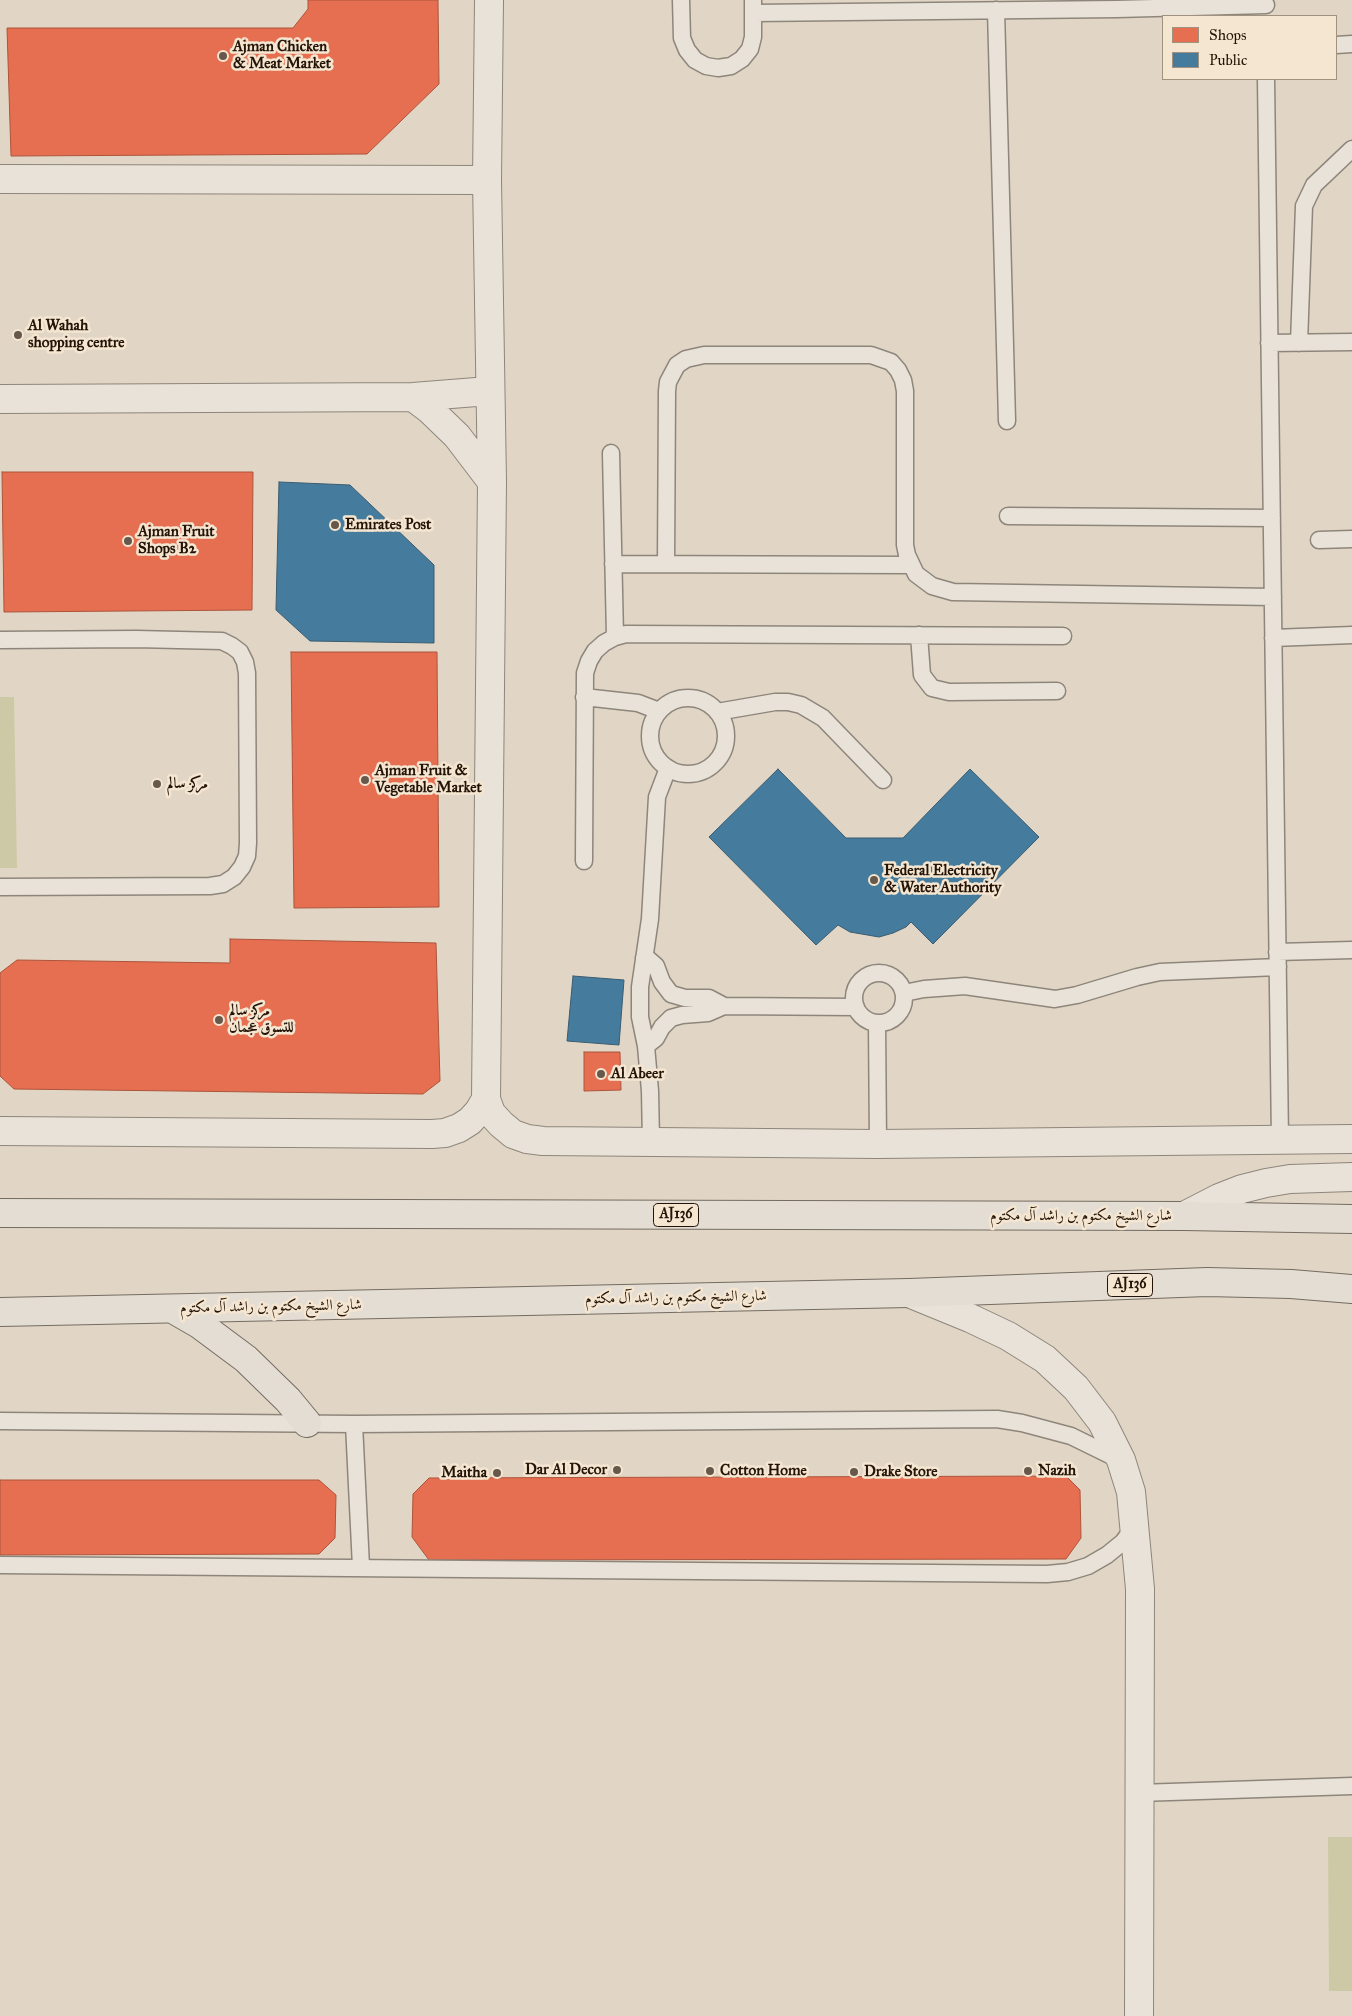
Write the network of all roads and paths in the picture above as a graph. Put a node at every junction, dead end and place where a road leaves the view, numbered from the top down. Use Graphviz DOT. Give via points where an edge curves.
graph roads {
  1 [pos="489,0"];
  2 [pos="681,0"];
  3 [pos="753,6"];
  4 [pos="1266,7"];
  5 [pos="996,10"];
  6 [pos="1352,44"];
  7 [pos="1337,45"];
  8 [pos="1266,80"];
  9 [pos="1352,149"];
  10 [pos="0,179"];
  11 [pos="487,180"];
  12 [pos="1352,342"];
  13 [pos="1270,343"];
  14 [pos="1299,343"];
  15 [pos="489,391"];
  16 [pos="413,397"];
  17 [pos="0,399"];
  18 [pos="1007,421"];
  19 [pos="611,453"];
  20 [pos="492,482"];
  21 [pos="1008,516"];
  22 [pos="1272,518"];
  23 [pos="1352,539"];
  24 [pos="1320,540"];
  25 [pos="613,564"];
  26 [pos="666,564"];
  27 [pos="911,565"];
  28 [pos="1273,597"];
  29 [pos="919,635"];
  30 [pos="1062,636"];
  31 [pos="1352,636"];
  32 [pos="614,637"];
  33 [pos="1273,638"];
  34 [pos="0,640"];
  35 [pos="1057,691"];
  36 [pos="584,697"];
  37 [pos="659,711"];
  38 [pos="717,712"];
  39 [pos="668,768"];
  40 [pos="883,780"];
  41 [pos="584,861"];
  42 [pos="0,887"];
  43 [pos="1352,950"];
  44 [pos="644,958"];
  45 [pos="1278,960"];
  46 [pos="904,993"];
  47 [pos="724,1006"];
  48 [pos="856,1007"];
  49 [pos="877,1023"];
  50 [pos="646,1046"];
  51 [pos="486,1099"];
  52 [pos="0,1131"];
  53 [pos="1352,1139"];
  54 [pos="1280,1140"];
  55 [pos="651,1142"];
  56 [pos="878,1144"];
  57 [pos="1352,1178"];
  58 [pos="0,1214"];
  59 [pos="1184,1216"];
  60 [pos="1352,1219"];
  61 [pos="1352,1289"];
  62 [pos="909,1293"];
  63 [pos="173,1309"];
  64 [pos="0,1312"];
  65 [pos="0,1421"];
  66 [pos="307,1423"];
  67 [pos="354,1424"];
  68 [pos="1121,1460"];
  69 [pos="1135,1526"];
  70 [pos="0,1565"];
  71 [pos="361,1567"];
  72 [pos="1352,1786"];
  73 [pos="1139,1793"];
  74 [pos="1138,2016"];
  1 -- 11 [label="street"];
  2 -- 3 [label="lane" via="682,38 686,50 695,60 718,68 731,66 750,49"];
  3 -- 5 [label="lane"];
  4 -- 5 [label="lane"];
  5 -- 18 [label="lane"];
  6 -- 7 [label="lane"];
  8 -- 13 [label="lane"];
  9 -- 14 [label="lane" via="1314,185 1304,206"];
  10 -- 11 [label="street"];
  11 -- 15 [label="street"];
  12 -- 14 [label="lane"];
  13 -- 14 [label="lane"];
  13 -- 22 [label="lane"];
  15 -- 16 [label="street"];
  15 -- 20 [label="street"];
  16 -- 17 [label="street"];
  16 -- 20 [label="street" via="457,436"];
  19 -- 25 [label="lane"];
  20 -- 51 [label="street"];
  21 -- 22 [label="lane"];
  22 -- 28 [label="lane"];
  23 -- 24 [label="lane"];
  25 -- 26 [label="lane"];
  25 -- 32 [label="lane"];
  26 -- 27 [label="lane"];
  26 -- 27 [label="lane" via="667,391 668,382 678,365 686,359 704,355 871,354 891,362 903,380 905,545"];
  27 -- 28 [label="lane" via="928,584 952,592"];
  28 -- 33 [label="lane"];
  29 -- 30 [label="lane"];
  29 -- 32 [label="lane" via="626,634"];
  29 -- 35 [label="lane" via="922,675 932,688 949,692"];
  31 -- 33 [label="lane"];
  32 -- 36 [label="lane" via="604,643 588,662"];
  33 -- 45 [label="lane"];
  34 -- 42 [label="lane" via="146,639 222,641 232,646 243,657 247,673 248,843 242,867 228,880 210,886"];
  36 -- 37 [label="lane" via="638,703"];
  36 -- 41 [label="lane"];
  37 -- 38 [label="lane" via="669,702 695,698"];
  37 -- 39 [label="lane" via="652,722 652,748"];
  38 -- 39 [label="lane" via="724,723 726,736 716,760 706,769 694,773 680,773"];
  38 -- 40 [label="lane" via="774,702 801,704 823,718"];
  39 -- 44 [label="lane" via="657,797 650,919"];
  43 -- 45 [label="lane"];
  44 -- 47 [label="lane" via="656,966 671,994 685,998 709,998"];
  44 -- 50 [label="lane" via="640,1002"];
  45 -- 46 [label="lane" via="1160,972 1077,996 1055,999 965,986"];
  45 -- 54 [label="lane"];
  46 -- 48 [label="lane" via="892,976 872,974 863,978 857,987 854,996"];
  46 -- 49 [label="lane" via="901,1011 895,1018"];
  47 -- 48 [label="lane"];
  47 -- 50 [label="lane" via="708,1013 671,1018"];
  48 -- 49 [label="lane" via="860,1015"];
  49 -- 56 [label="lane"];
  50 -- 55 [label="lane"];
  51 -- 52 [label="street" via="470,1121 445,1133 432,1134"];
  51 -- 55 [label="street" via="491,1113 501,1124 513,1134 527,1139"];
  53 -- 54 [label="street"];
  54 -- 56 [label="street"];
  55 -- 56 [label="street"];
  57 -- 59 [label="street" via="1290,1179 1266,1183 1219,1198"];
  58 -- 59 [label="main road, شارع الشيخ مكتوم بن راشد آل مكتوم / AJ136"];
  59 -- 60 [label="main road, شارع الشيخ مكتوم بن راشد آل مكتوم / AJ136"];
  61 -- 62 [label="main road, شارع الشيخ مكتوم بن راشد آل مكتوم / AJ136" via="1207,1282"];
  62 -- 63 [label="main road, شارع الشيخ مكتوم بن راشد آل مكتوم / AJ136"];
  62 -- 68 [label="street" via="1008,1336 1045,1359 1076,1388 1102,1422"];
  63 -- 64 [label="main road, شارع الشيخ مكتوم بن راشد آل مكتوم / AJ136"];
  63 -- 66 [label="main road" via="246,1358"];
  65 -- 66 [label="lane"];
  66 -- 67 [label="lane"];
  67 -- 68 [label="lane" via="998,1419 1071,1436"];
  67 -- 71 [label="lane"];
  68 -- 69 [label="street"];
  69 -- 71 [label="lane" via="1107,1556 1088,1566 1047,1574"];
  69 -- 73 [label="street" via="1140,1589"];
  70 -- 71 [label="lane"];
  72 -- 73 [label="lane"];
  73 -- 74 [label="street"];
}
